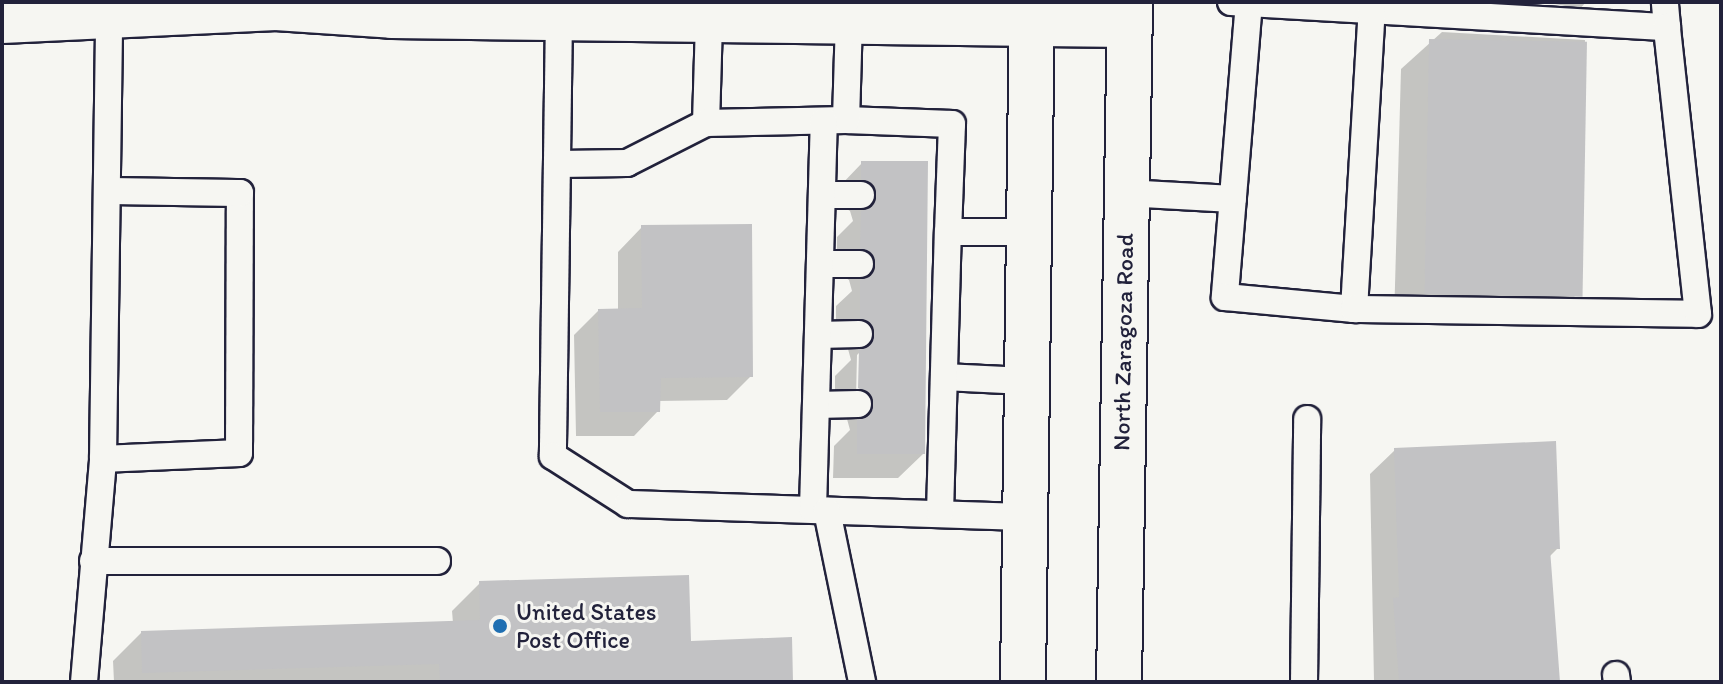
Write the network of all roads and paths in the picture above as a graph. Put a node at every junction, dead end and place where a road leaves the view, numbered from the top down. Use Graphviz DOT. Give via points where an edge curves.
graph roads {
  1 [pos="1231,2"];
  2 [pos="1249,2"];
  3 [pos="276,5"];
  4 [pos="1371,5"];
  5 [pos="640,10"];
  6 [pos="784,10"];
  7 [pos="1031,11"];
  8 [pos="109,13"];
  9 [pos="1129,13"];
  10 [pos="1666,14"];
  11 [pos="559,16"];
  12 [pos="849,17"];
  13 [pos="709,20"];
  14 [pos="2,21"];
  15 [pos="835,120"];
  16 [pos="706,123"];
  17 [pos="559,164"];
  18 [pos="108,191"];
  19 [pos="1125,193"];
  20 [pos="822,195"];
  21 [pos="861,195"];
  22 [pos="1233,199"];
  23 [pos="948,232"];
  24 [pos="1028,232"];
  25 [pos="820,264"];
  26 [pos="860,264"];
  27 [pos="1354,309"];
  28 [pos="859,334"];
  29 [pos="818,335"];
  30 [pos="1025,381"];
  31 [pos="938,395"];
  32 [pos="858,404"];
  33 [pos="816,405"];
  34 [pos="1307,419"];
  35 [pos="103,459"];
  36 [pos="820,510"];
  37 [pos="940,513"];
  38 [pos="1025,517"];
  39 [pos="93,561"];
  40 [pos="437,561"];
  41 [pos="84,682"];
  42 [pos="862,682"];
  43 [pos="1023,682"];
  44 [pos="1119,682"];
  45 [pos="1304,682"];
  1 -- 2 [label="lane"];
  2 -- 4 [label="lane"];
  2 -- 22 [label="lane"];
  3 -- 8 [label="main road"];
  3 -- 11 [label="main road" via="392,16"];
  4 -- 10 [label="lane"];
  4 -- 27 [label="lane"];
  5 -- 11 [label="main road"];
  5 -- 13 [label="main road"];
  6 -- 12 [label="main road"];
  6 -- 13 [label="main road"];
  7 -- 9 [label="main road"];
  7 -- 12 [label="main road"];
  7 -- 24 [label="main road"];
  8 -- 14 [label="main road"];
  8 -- 18 [label="lane"];
  9 -- 19 [label="main road, North Zaragoza Road"];
  10 -- 27 [label="lane" via="1698,314"];
  11 -- 17 [label="lane"];
  12 -- 15 [label="lane"];
  13 -- 16 [label="lane"];
  15 -- 16 [label="lane"];
  15 -- 20 [label="lane"];
  15 -- 23 [label="lane" via="952,124 938,197"];
  16 -- 17 [label="lane" via="627,163"];
  17 -- 36 [label="lane" via="553,456 628,504"];
  18 -- 35 [label="lane"];
  18 -- 35 [label="lane" via="240,193 239,453"];
  19 -- 22 [label="lane"];
  19 -- 44 [label="main road, North Zaragoza Road"];
  20 -- 21 [label="lane"];
  20 -- 25 [label="lane"];
  22 -- 27 [label="lane" via="1225,297"];
  23 -- 24 [label="lane"];
  23 -- 31 [label="lane" via="937,266"];
  24 -- 30 [label="main road"];
  25 -- 26 [label="lane"];
  25 -- 29 [label="lane"];
  28 -- 29 [label="lane"];
  29 -- 33 [label="lane"];
  30 -- 31 [label="lane"];
  30 -- 38 [label="main road"];
  31 -- 37 [label="lane"];
  32 -- 33 [label="lane"];
  33 -- 36 [label="lane"];
  34 -- 45 [label="lane"];
  35 -- 39 [label="lane"];
  36 -- 37 [label="lane"];
  36 -- 42 [label="lane"];
  37 -- 38 [label="lane"];
  38 -- 43 [label="main road"];
  39 -- 40 [label="lane"];
  39 -- 41 [label="lane"];
}
